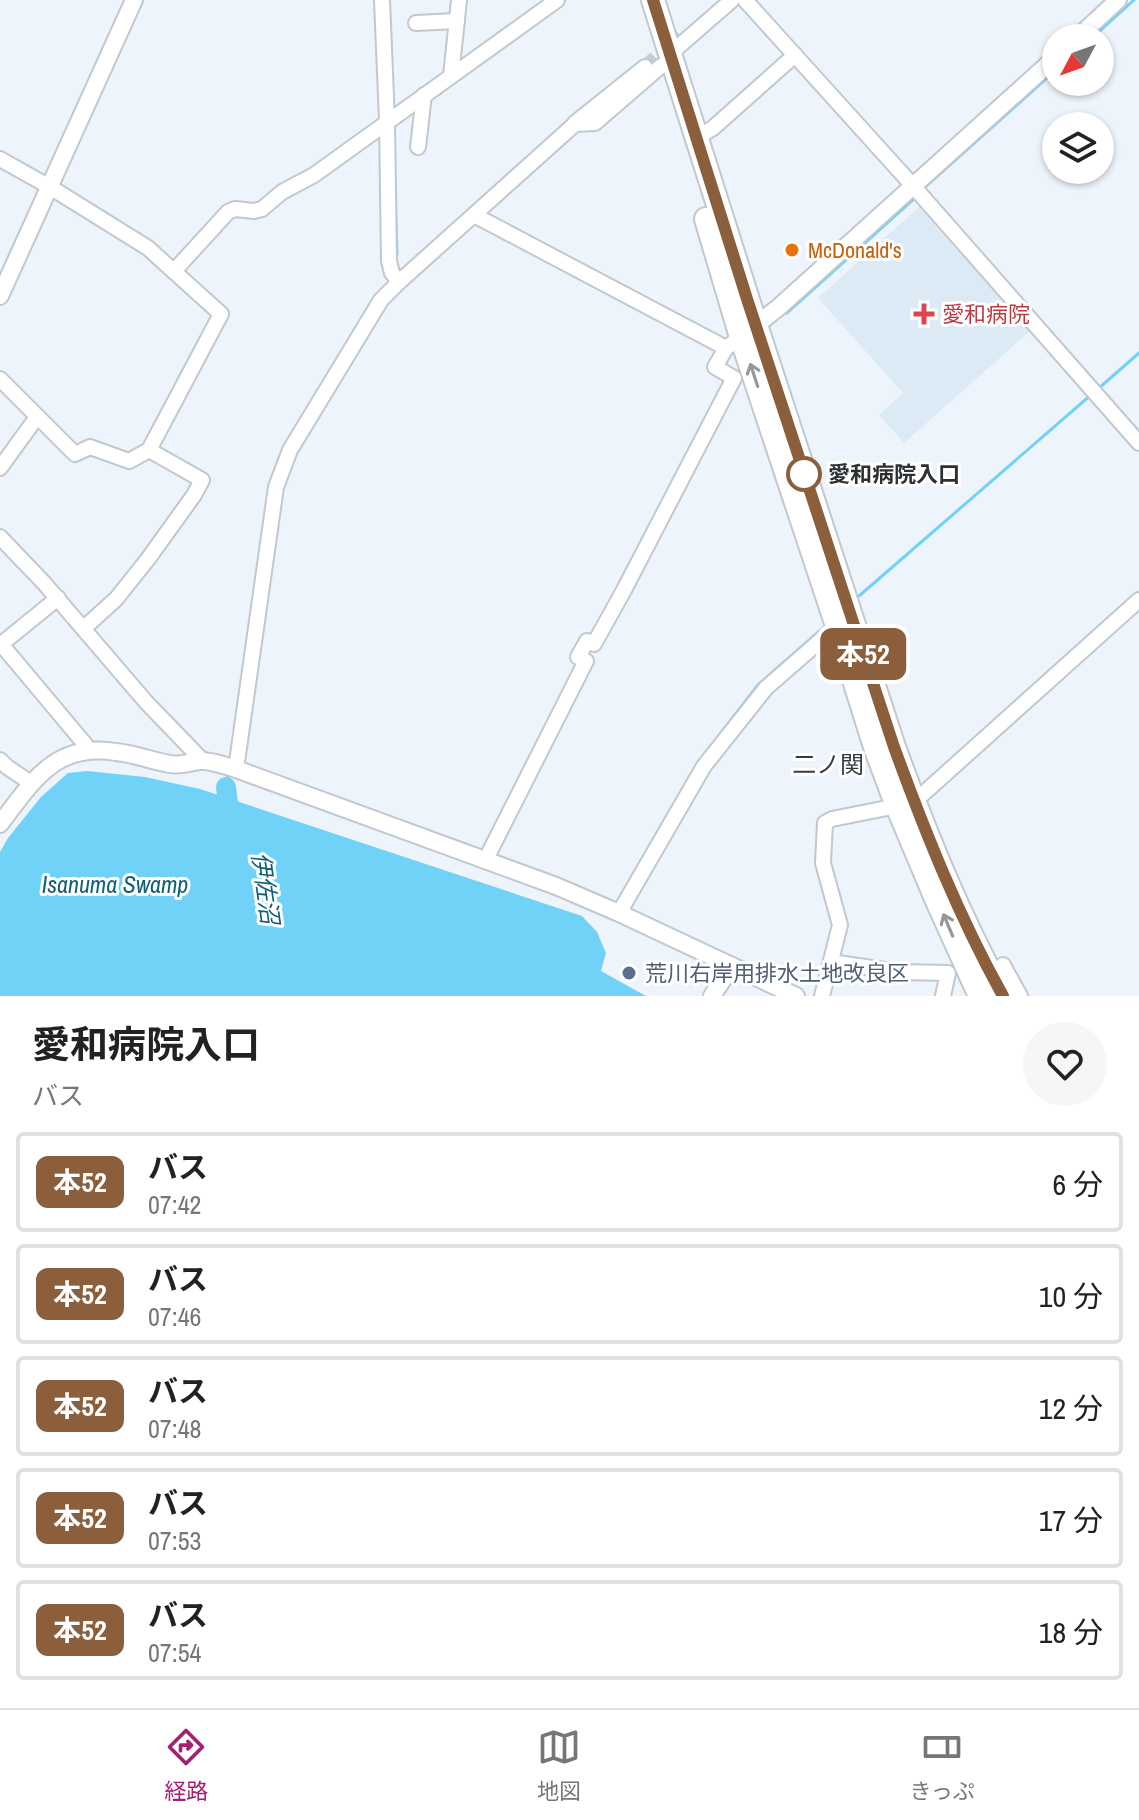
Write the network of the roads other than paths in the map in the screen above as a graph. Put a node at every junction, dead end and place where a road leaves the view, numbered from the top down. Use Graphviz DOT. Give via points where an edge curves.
graph roads {
  1 [pos="134,0"];
  2 [pos="382,0"];
  3 [pos="459,0"];
  4 [pos="557,0"];
  5 [pos="640,0"];
  6 [pos="653,0"];
  7 [pos="718,0"];
  8 [pos="732,0"];
  9 [pos="745,0"];
  10 [pos="1118,0"];
  11 [pos="457,21"];
  12 [pos="416,23"];
  13 [pos="1092,24"];
  14 [pos="664,55"];
  15 [pos="795,55"];
  16 [pos="1042,70"];
  17 [pos="451,76"];
  18 [pos="424,95"];
  19 [pos="387,121"];
  20 [pos="696,138"];
  21 [pos="418,147"];
  22 [pos="0,159"];
  23 [pos="50,187"];
  24 [pos="914,187"];
  25 [pos="474,215"];
  26 [pos="174,271"];
  27 [pos="399,282"];
  28 [pos="0,296"];
  29 [pos="741,337"];
  30 [pos="0,379"];
  31 [pos="37,417"];
  32 [pos="1139,443"];
  33 [pos="149,450"];
  34 [pos="0,468"];
  35 [pos="0,537"];
  36 [pos="58,598"];
  37 [pos="1139,600"];
  38 [pos="837,626"];
  39 [pos="84,628"];
  40 [pos="0,645"];
  41 [pos="89,749"];
  42 [pos="0,760"];
  43 [pos="202,760"];
  44 [pos="236,769"];
  45 [pos="31,783"];
  46 [pos="906,804"];
  47 [pos="0,824"];
  48 [pos="485,861"];
  49 [pos="619,913"];
  50 [pos="831,962"];
  51 [pos="732,966"];
  52 [pos="992,976"];
  53 [pos="712,996"];
  54 [pos="796,996"];
  55 [pos="822,996"];
  56 [pos="943,996"];
  57 [pos="980,996"];
  58 [pos="1003,996"];
  59 [pos="1020,996"];
  1 -- 23 [label="street"];
  2 -- 19 [label="street"];
  3 -- 11 [label="street"];
  4 -- 17 [label="street"];
  5 -- 14 [label="highway"];
  6 -- 14 [label="highway"];
  7 -- 14 [label="street"];
  8 -- 14 [label="street"];
  9 -- 15 [label="street"];
  10 -- 13 [label="street"];
  11 -- 12 [label="street"];
  11 -- 17 [label="street"];
  14 -- 20 [label="highway"];
  14 -- 25 [label="street" via="595,123 575,124"];
  14 -- 29 [label="highway"];
  15 -- 20 [label="street"];
  15 -- 24 [label="street"];
  16 -- 24 [label="street"];
  17 -- 18 [label="street"];
  18 -- 19 [label="street"];
  18 -- 21 [label="street"];
  19 -- 26 [label="street" via="262,209 228,212"];
  19 -- 27 [label="street" via="389,261"];
  20 -- 29 [label="highway"];
  22 -- 23 [label="street"];
  23 -- 26 [label="street" via="148,248"];
  23 -- 28 [label="street"];
  24 -- 29 [label="street"];
  24 -- 32 [label="street"];
  25 -- 27 [label="street"];
  25 -- 29 [label="street"];
  26 -- 33 [label="street" via="221,314"];
  27 -- 44 [label="street" via="381,300 290,450 276,487"];
  38 -- 29 [label="highway, one-way"];
  29 -- 46 [label="highway" via="889,733"];
  29 -- 48 [label="street" via="715,367 734,378 617,604 594,644 587,641 578,657 586,661"];
  30 -- 31 [label="street"];
  31 -- 33 [label="street" via="75,454 90,447 129,461"];
  31 -- 34 [label="street"];
  33 -- 39 [label="street" via="202,480 148,559"];
  35 -- 36 [label="street"];
  36 -- 39 [label="street"];
  36 -- 40 [label="street"];
  37 -- 46 [label="street"];
  38 -- 46 [label="highway" via="876,750"];
  38 -- 49 [label="street" via="766,688 715,750"];
  39 -- 43 [label="street"];
  40 -- 41 [label="street"];
  41 -- 43 [label="street" via="172,765"];
  41 -- 45 [label="street" via="60,759"];
  42 -- 45 [label="street"];
  43 -- 44 [label="street"];
  44 -- 48 [label="street"];
  45 -- 47 [label="street"];
  46 -- 50 [label="street" via="825,823 823,863 840,925"];
  46 -- 52 [label="highway"];
  57 -- 46 [label="highway, one-way"];
  48 -- 49 [label="street"];
  49 -- 51 [label="street"];
  50 -- 55 [label="street"];
  50 -- 56 [label="street" via="948,973"];
  51 -- 53 [label="street"];
  51 -- 54 [label="street"];
  52 -- 58 [label="highway"];
  52 -- 59 [label="street" via="1003,965"];
}
